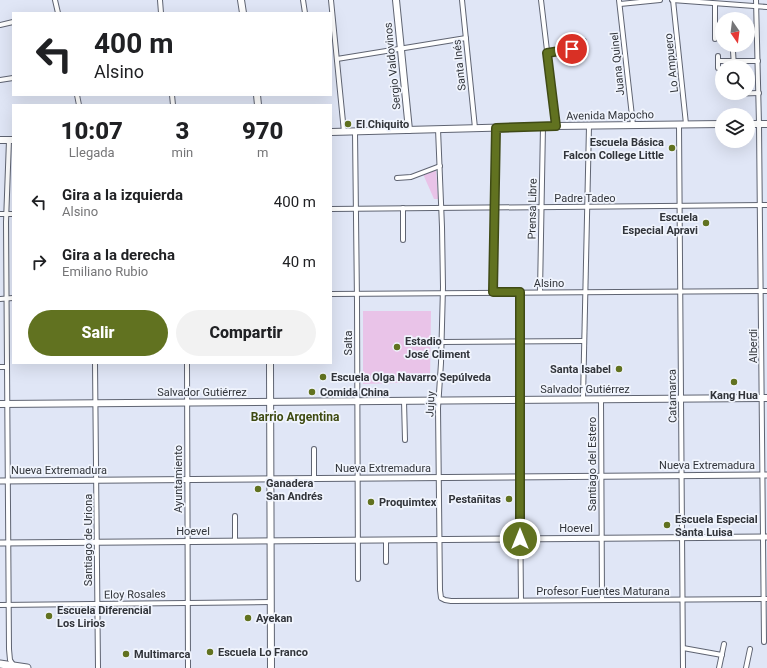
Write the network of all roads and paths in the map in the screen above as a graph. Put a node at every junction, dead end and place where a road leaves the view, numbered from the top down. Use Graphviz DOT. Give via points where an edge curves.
graph roads {
  1 [pos="55,0"];
  2 [pos="160,0"];
  3 [pos="241,0"];
  4 [pos="303,0"];
  5 [pos="331,0"];
  6 [pos="396,0"];
  7 [pos="462,0"];
  8 [pos="541,0"];
  9 [pos="660,0"];
  10 [pos="672,0"];
  11 [pos="756,0"];
  12 [pos="620,2"];
  13 [pos="715,4"];
  14 [pos="756,6"];
  15 [pos="767,7"];
  16 [pos="58,12"];
  17 [pos="162,12"];
  18 [pos="243,12"];
  19 [pos="305,12"];
  20 [pos="331,12"];
  21 [pos="715,12"];
  22 [pos="12,22"];
  23 [pos="0,25"];
  24 [pos="332,28"];
  25 [pos="466,38"];
  26 [pos="584,42"];
  27 [pos="401,48"];
  28 [pos="733,52"];
  29 [pos="547,53"];
  30 [pos="718,56"];
  31 [pos="337,59"];
  32 [pos="718,60"];
  33 [pos="734,60"];
  34 [pos="758,61"];
  35 [pos="12,78"];
  36 [pos="0,80"];
  37 [pos="755,93"];
  38 [pos="759,93"];
  39 [pos="679,124"];
  40 [pos="686,124"];
  41 [pos="715,124"];
  42 [pos="755,124"];
  43 [pos="760,124"];
  44 [pos="767,124"];
  45 [pos="633,125"];
  46 [pos="543,126"];
  47 [pos="556,126"];
  48 [pos="589,126"];
  49 [pos="475,128"];
  50 [pos="496,128"];
  51 [pos="438,129"];
  52 [pos="409,130"];
  53 [pos="332,132"];
  54 [pos="344,132"];
  55 [pos="355,132"];
  56 [pos="0,140"];
  57 [pos="11,140"];
  58 [pos="440,166"];
  59 [pos="397,178"];
  60 [pos="767,205"];
  61 [pos="680,206"];
  62 [pos="760,206"];
  63 [pos="441,207"];
  64 [pos="494,207"];
  65 [pos="542,207"];
  66 [pos="587,207"];
  67 [pos="403,208"];
  68 [pos="332,209"];
  69 [pos="356,209"];
  70 [pos="0,214"];
  71 [pos="6,214"];
  72 [pos="12,214"];
  73 [pos="403,240"];
  74 [pos="680,291"];
  75 [pos="762,291"];
  76 [pos="767,291"];
  77 [pos="493,292"];
  78 [pos="520,292"];
  79 [pos="540,292"];
  80 [pos="585,292"];
  81 [pos="443,293"];
  82 [pos="332,294"];
  83 [pos="357,294"];
  84 [pos="12,298"];
  85 [pos="0,299"];
  86 [pos="6,299"];
  87 [pos="584,341"];
  88 [pos="442,342"];
  89 [pos="520,342"];
  90 [pos="95,364"];
  91 [pos="186,364"];
  92 [pos="270,364"];
  93 [pos="0,367"];
  94 [pos="7,367"];
  95 [pos="765,398"];
  96 [pos="601,399"];
  97 [pos="681,399"];
  98 [pos="519,400"];
  99 [pos="583,400"];
  100 [pos="357,401"];
  101 [pos="404,401"];
  102 [pos="439,401"];
  103 [pos="187,402"];
  104 [pos="270,402"];
  105 [pos="96,403"];
  106 [pos="0,404"];
  107 [pos="8,404"];
  108 [pos="404,440"];
  109 [pos="314,449"];
  110 [pos="765,475"];
  111 [pos="601,476"];
  112 [pos="682,476"];
  113 [pos="439,477"];
  114 [pos="520,477"];
  115 [pos="314,478"];
  116 [pos="357,478"];
  117 [pos="187,479"];
  118 [pos="270,479"];
  119 [pos="96,480"];
  120 [pos="0,481"];
  121 [pos="8,481"];
  122 [pos="235,516"];
  123 [pos="765,537"];
  124 [pos="602,538"];
  125 [pos="683,538"];
  126 [pos="439,539"];
  127 [pos="520,539"];
  128 [pos="270,540"];
  129 [pos="358,540"];
  130 [pos="386,540"];
  131 [pos="187,541"];
  132 [pos="235,541"];
  133 [pos="97,542"];
  134 [pos="0,543"];
  135 [pos="9,543"];
  136 [pos="386,562"];
  137 [pos="358,579"];
  138 [pos="441,596"];
  139 [pos="766,598"];
  140 [pos="683,599"];
  141 [pos="520,600"];
  142 [pos="602,600"];
  143 [pos="271,602"];
  144 [pos="187,603"];
  145 [pos="9,604"];
  146 [pos="97,604"];
  147 [pos="0,605"];
  148 [pos="765,639"];
  149 [pos="724,644"];
  150 [pos="683,648"];
  151 [pos="750,649"];
  152 [pos="722,655"];
  153 [pos="0,664"];
  154 [pos="16,667"];
  155 [pos="27,668"];
  156 [pos="98,668"];
  157 [pos="188,668"];
  158 [pos="271,668"];
  159 [pos="683,668"];
  160 [pos="719,668"];
  161 [pos="746,668"];
  1 -- 16 [label="street"];
  2 -- 17 [label="street"];
  3 -- 18 [label="main road"];
  4 -- 19 [label="street"];
  5 -- 20 [label="street"];
  6 -- 27 [label="main road, Sergio Valdovinos"];
  7 -- 25 [label="street, Santa Inés"];
  8 -- 29 [label="street"];
  9 -- 12 [label="street"];
  10 -- 13 [label="street"];
  10 -- 40 [label="street, Lo Ampuero"];
  11 -- 14 [label="street, Alberdi"];
  12 -- 45 [label="street, Juana Quinel"];
  13 -- 14 [label="street"];
  13 -- 21 [label="street"];
  14 -- 15 [label="street"];
  14 -- 34 [label="street, Alberdi"];
  22 -- 23 [label="street"];
  24 -- 31 [label="street"];
  25 -- 27 [label="street"];
  25 -- 49 [label="street, Santa Inés"];
  26 -- 29 [label="street" via="574,43 572,49"];
  27 -- 31 [label="street"];
  27 -- 52 [label="main road, Sergio Valdovinos"];
  28 -- 33 [label="street"];
  29 -- 47 [label="street"];
  30 -- 32 [label="street"];
  31 -- 54 [label="street"];
  34 -- 38 [label="street, Alberdi"];
  35 -- 36 [label="street"];
  37 -- 38 [label="street"];
  38 -- 43 [label="street, Alberdi"];
  39 -- 40 [label="main road, Avenida Mapocho"];
  39 -- 45 [label="main road, Avenida Mapocho"];
  39 -- 61 [label="street, Catamarca"];
  40 -- 41 [label="main road, Avenida Mapocho"];
  42 -- 43 [label="main road"];
  43 -- 44 [label="main road"];
  43 -- 62 [label="street, Alberdi"];
  45 -- 48 [label="main road, Avenida Mapocho"];
  46 -- 47 [label="main road, Avenida Mapocho"];
  46 -- 50 [label="main road, Avenida Mapocho"];
  46 -- 65 [label="street, Prensa Libre"];
  47 -- 48 [label="main road, Avenida Mapocho"];
  48 -- 66 [label="street"];
  49 -- 50 [label="main road, Avenida Mapocho"];
  49 -- 51 [label="main road, Avenida Mapocho"];
  50 -- 64 [label="street"];
  51 -- 52 [label="main road, Avenida Mapocho"];
  51 -- 58 [label="street, Jujuy"];
  52 -- 55 [label="main road, Avenida Mapocho"];
  53 -- 54 [label="main road, Avenida Mapocho"];
  54 -- 55 [label="main road, Avenida Mapocho"];
  55 -- 69 [label="street, Salta"];
  56 -- 57 [label="main road"];
  57 -- 71 [label="street"];
  58 -- 59 [label="street" via="411,177"];
  58 -- 63 [label="street, Jujuy"];
  60 -- 62 [label="street, Padre Tadeo"];
  61 -- 62 [label="street, Padre Tadeo"];
  61 -- 66 [label="street, Padre Tadeo"];
  61 -- 74 [label="street, Catamarca"];
  62 -- 75 [label="street, Alberdi"];
  63 -- 64 [label="street, Padre Tadeo"];
  63 -- 67 [label="street, Padre Tadeo"];
  63 -- 81 [label="street, Jujuy"];
  64 -- 65 [label="street, Padre Tadeo"];
  64 -- 77 [label="street"];
  65 -- 66 [label="street, Padre Tadeo"];
  65 -- 79 [label="street, Prensa Libre"];
  66 -- 80 [label="street"];
  67 -- 69 [label="street, Padre Tadeo"];
  67 -- 73 [label="street"];
  68 -- 69 [label="street, Padre Tadeo"];
  69 -- 83 [label="street, Salta"];
  70 -- 71 [label="street"];
  71 -- 72 [label="street"];
  71 -- 86 [label="street"];
  74 -- 75 [label="street, Alsino"];
  74 -- 80 [label="street, Alsino"];
  74 -- 97 [label="street, Catamarca"];
  75 -- 76 [label="street, Alsino"];
  75 -- 95 [label="street, Alberdi"];
  77 -- 78 [label="street, Alsino"];
  77 -- 81 [label="street, Alsino"];
  78 -- 79 [label="street, Alsino"];
  78 -- 89 [label="street"];
  79 -- 80 [label="street, Alsino"];
  80 -- 87 [label="street"];
  81 -- 83 [label="street, Alsino"];
  81 -- 88 [label="street, Jujuy"];
  82 -- 83 [label="street, Alsino"];
  83 -- 100 [label="street, Salta"];
  84 -- 86 [label="street"];
  85 -- 86 [label="street"];
  86 -- 94 [label="street"];
  87 -- 89 [label="street"];
  87 -- 99 [label="street"];
  88 -- 89 [label="street"];
  88 -- 102 [label="street, Jujuy"];
  89 -- 98 [label="street"];
  90 -- 105 [label="street, Santiago de Uriona"];
  91 -- 103 [label="street, Ayuntamiento"];
  92 -- 104 [label="main road"];
  93 -- 94 [label="street"];
  94 -- 107 [label="street"];
  95 -- 97 [label="main road, Salvador Gutiérrez"];
  95 -- 110 [label="street, Alberdi"];
  96 -- 97 [label="main road, Salvador Gutiérrez"];
  96 -- 99 [label="main road, Salvador Gutiérrez"];
  96 -- 111 [label="street, Santiago del Estero"];
  97 -- 112 [label="street, Catamarca"];
  98 -- 99 [label="main road, Salvador Gutiérrez"];
  98 -- 102 [label="main road, Salvador Gutiérrez"];
  98 -- 114 [label="street"];
  100 -- 101 [label="main road, Salvador Gutiérrez"];
  100 -- 104 [label="main road, Salvador Gutiérrez"];
  100 -- 116 [label="street, Salta"];
  101 -- 102 [label="main road, Salvador Gutiérrez"];
  101 -- 108 [label="street"];
  102 -- 113 [label="street, Jujuy"];
  103 -- 104 [label="main road, Salvador Gutiérrez"];
  103 -- 105 [label="main road, Salvador Gutiérrez"];
  103 -- 117 [label="street, Ayuntamiento"];
  104 -- 118 [label="main road"];
  105 -- 107 [label="main road, Salvador Gutiérrez"];
  105 -- 119 [label="street, Santiago de Uriona"];
  106 -- 107 [label="main road, Salvador Gutiérrez"];
  107 -- 121 [label="street"];
  109 -- 115 [label="street"];
  110 -- 112 [label="street, Nueva Extremadura"];
  110 -- 123 [label="street, Alberdi"];
  111 -- 112 [label="street, Nueva Extremadura"];
  111 -- 114 [label="street, Nueva Extremadura"];
  111 -- 124 [label="street, Santiago del Estero"];
  112 -- 125 [label="street, Catamarca"];
  113 -- 114 [label="street, Nueva Extremadura"];
  113 -- 116 [label="street, Nueva Extremadura"];
  113 -- 126 [label="street, Jujuy"];
  114 -- 127 [label="street"];
  115 -- 116 [label="street, Nueva Extremadura"];
  115 -- 118 [label="street, Nueva Extremadura"];
  116 -- 129 [label="street, Salta"];
  117 -- 118 [label="street, Nueva Extremadura"];
  117 -- 119 [label="street, Nueva Extremadura"];
  117 -- 131 [label="street, Ayuntamiento"];
  118 -- 128 [label="main road"];
  119 -- 121 [label="street, Nueva Extremadura"];
  119 -- 133 [label="street, Santiago de Uriona"];
  120 -- 121 [label="street, Nueva Extremadura"];
  121 -- 135 [label="street"];
  122 -- 132 [label="street"];
  123 -- 125 [label="street, Hoevel"];
  123 -- 139 [label="street, Alberdi"];
  124 -- 125 [label="street, Hoevel"];
  124 -- 127 [label="street, Hoevel"];
  124 -- 142 [label="street, Santiago del Estero"];
  125 -- 140 [label="street, Catamarca"];
  126 -- 127 [label="street, Hoevel"];
  126 -- 130 [label="street, Hoevel"];
  126 -- 138 [label="street, Jujuy"];
  127 -- 141 [label="street"];
  128 -- 129 [label="street, Hoevel"];
  128 -- 132 [label="street, Hoevel"];
  128 -- 143 [label="main road"];
  129 -- 130 [label="street, Hoevel"];
  129 -- 137 [label="street, Salta"];
  130 -- 136 [label="street"];
  131 -- 132 [label="street, Hoevel"];
  131 -- 133 [label="street, Hoevel"];
  131 -- 144 [label="street, Ayuntamiento"];
  133 -- 135 [label="street, Hoevel"];
  133 -- 146 [label="street, Santiago de Uriona"];
  134 -- 135 [label="street, Hoevel"];
  135 -- 145 [label="street"];
  138 -- 141 [label="street, Profesor Fuentes Maturana" via="447,601"];
  139 -- 140 [label="street, Profesor Fuentes Maturana"];
  139 -- 148 [label="street, Alberdi"];
  140 -- 142 [label="street, Profesor Fuentes Maturana"];
  140 -- 150 [label="street, Catamarca"];
  141 -- 142 [label="street, Profesor Fuentes Maturana"];
  143 -- 144 [label="street, Eloy Rosales"];
  143 -- 158 [label="main road"];
  144 -- 146 [label="street, Eloy Rosales"];
  144 -- 157 [label="street, Ayuntamiento"];
  145 -- 146 [label="street, Eloy Rosales"];
  145 -- 147 [label="street, Eloy Rosales"];
  145 -- 154 [label="street" via="9,654"];
  146 -- 156 [label="street, Santiago de Uriona"];
  149 -- 152 [label="street"];
  150 -- 152 [label="street"];
  150 -- 159 [label="street, Catamarca"];
  151 -- 161 [label="street"];
  152 -- 160 [label="street"];
  153 -- 154 [label="main road"];
  154 -- 155 [label="main road"];
}
